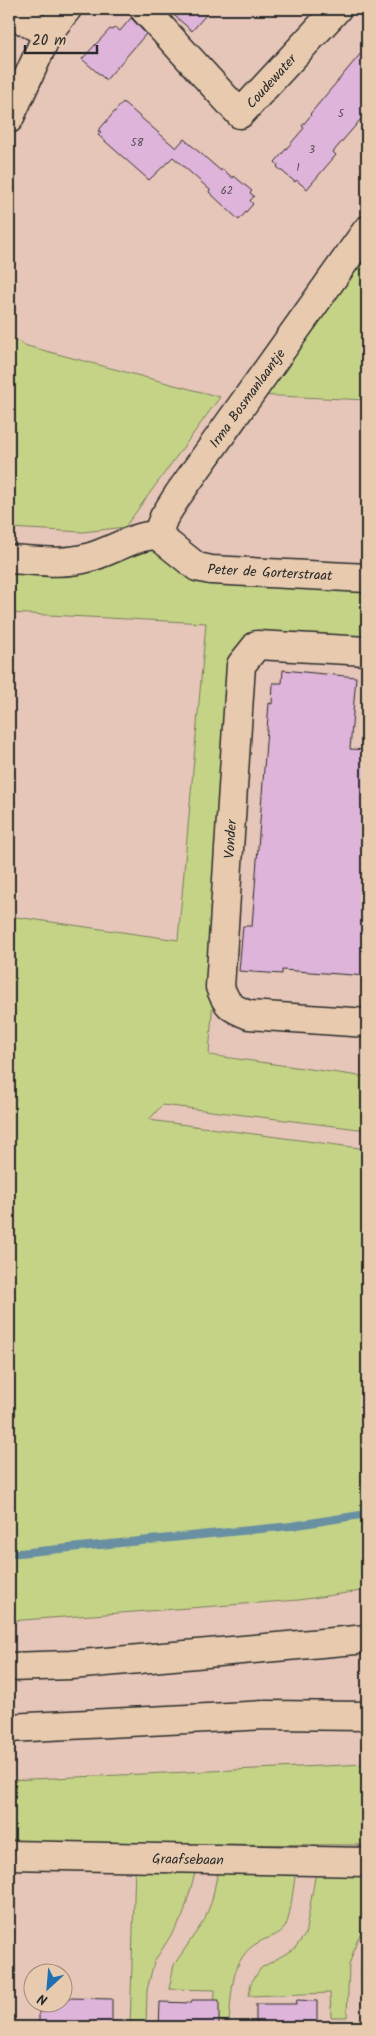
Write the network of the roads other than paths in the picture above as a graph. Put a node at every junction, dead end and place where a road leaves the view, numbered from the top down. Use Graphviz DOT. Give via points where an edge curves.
graph roads {
  1 [pos="67,9"];
  2 [pos="144,9"];
  3 [pos="337,9"];
  4 [pos="9,13"];
  5 [pos="48,33"];
  6 [pos="9,119"];
  7 [pos="367,230"];
  8 [pos="157,535"];
  9 [pos="9,559"];
  10 [pos="367,578"];
  11 [pos="367,651"];
  12 [pos="367,1023"];
  13 [pos="367,1639"];
  14 [pos="9,1667"];
  15 [pos="367,1704"];
  16 [pos="265,1715"];
  17 [pos="367,1716"];
  18 [pos="9,1728"];
  19 [pos="9,1855"];
  20 [pos="367,1862"];
  1 -- 5 [label="main road"];
  2 -- 3 [label="main road, Coudewater" via="240,114"];
  4 -- 5 [label="main road"];
  5 -- 6 [label="main road"];
  7 -- 8 [label="main road, Irma Bosmanlaantje" via="178,495"];
  8 -- 9 [label="main road" via="132,540 72,561"];
  8 -- 10 [label="main road, Peter de Gorterstraat" via="197,567 211,570"];
  11 -- 12 [label="main road, Vonder" via="257,645 241,665 220,987 232,1009 249,1015"];
  13 -- 14 [label="main road" via="71,1665"];
  15 -- 16 [label="main road"];
  16 -- 17 [label="main road"];
  16 -- 18 [label="main road"];
  19 -- 20 [label="main road, Graafsebaan"];
}
